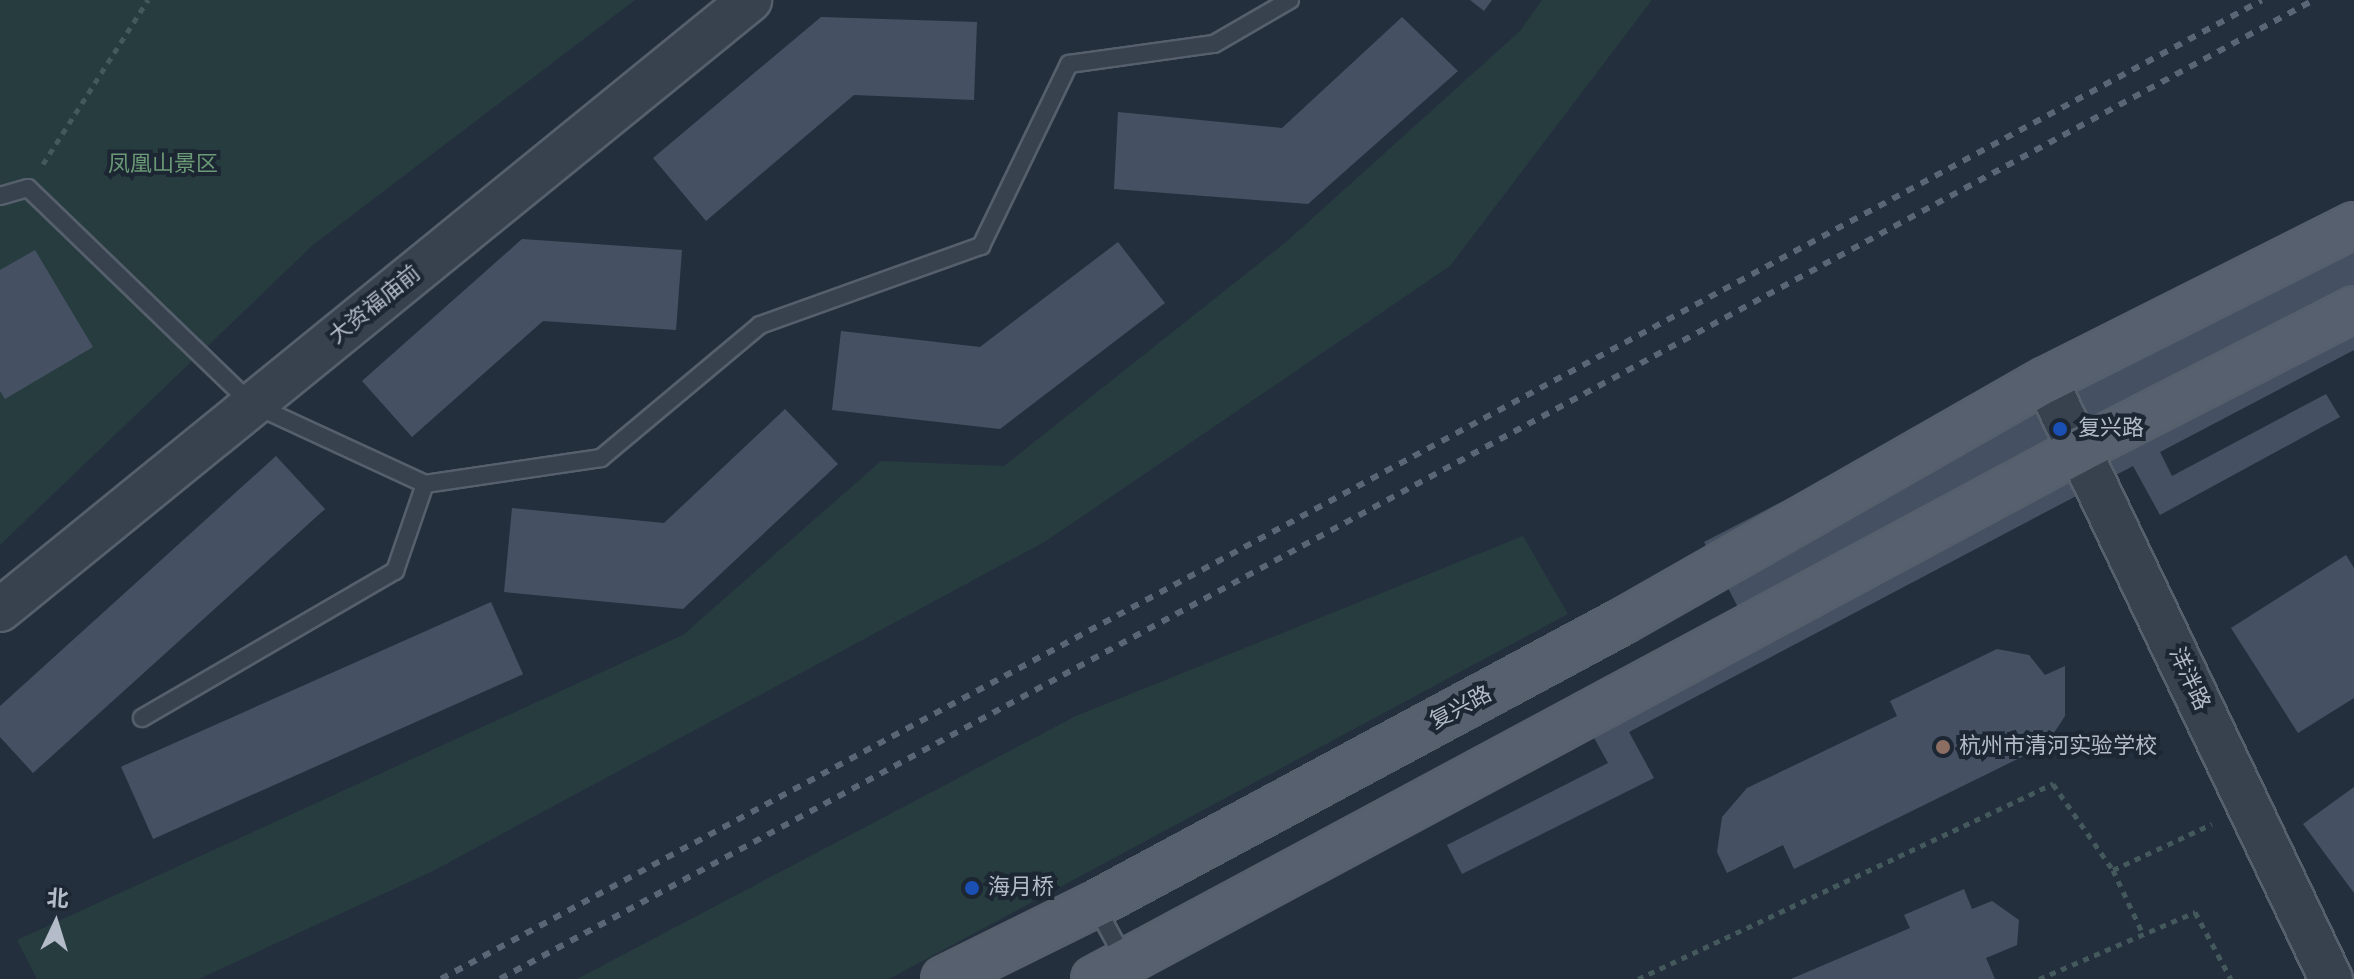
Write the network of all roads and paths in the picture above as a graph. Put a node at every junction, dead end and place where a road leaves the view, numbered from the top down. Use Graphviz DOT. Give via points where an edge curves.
graph roads {
  1 [pos="148,0"];
  2 [pos="750,0"];
  3 [pos="1290,0"];
  4 [pos="28,188"];
  5 [pos="0,196"];
  6 [pos="2354,225"];
  7 [pos="2354,309"];
  8 [pos="2046,380"];
  9 [pos="252,404"];
  10 [pos="2079,450"];
  11 [pos="425,484"];
  12 [pos="0,610"];
  13 [pos="142,718"];
  14 [pos="2249,807"];
  15 [pos="2113,870"];
  16 [pos="1094,905"];
  17 [pos="2143,934"];
  18 [pos="1119,973"];
  19 [pos="944,979"];
  20 [pos="1638,979"];
  21 [pos="2039,979"];
  22 [pos="2231,979"];
  23 [pos="2331,979"];
  1 -- 4 [label="path"];
  2 -- 9 [label="street, 大资福庙前"];
  3 -- 11 [label="lane" via="1214,44 1069,64 981,246 760,325 601,458"];
  4 -- 5 [label="lane"];
  4 -- 9 [label="lane"];
  6 -- 8 [label="main road, 复兴路"];
  7 -- 10 [label="main road"];
  8 -- 10 [label="street, 洋泮路"];
  8 -- 16 [label="main road, 复兴路" via="1623,621"];
  9 -- 11 [label="lane"];
  9 -- 12 [label="street, 大资福庙前"];
  10 -- 14 [label="street, 洋泮路"];
  10 -- 18 [label="main road"];
  11 -- 13 [label="lane" via="395,571"];
  14 -- 15 [label="path"];
  14 -- 23 [label="street, 洋泮路"];
  15 -- 17 [label="path"];
  15 -- 20 [label="path" via="2053,784"];
  16 -- 18 [label="lane"];
  16 -- 19 [label="main road, 复兴路"];
  17 -- 21 [label="path"];
  17 -- 22 [label="path" via="2195,912"];
}
